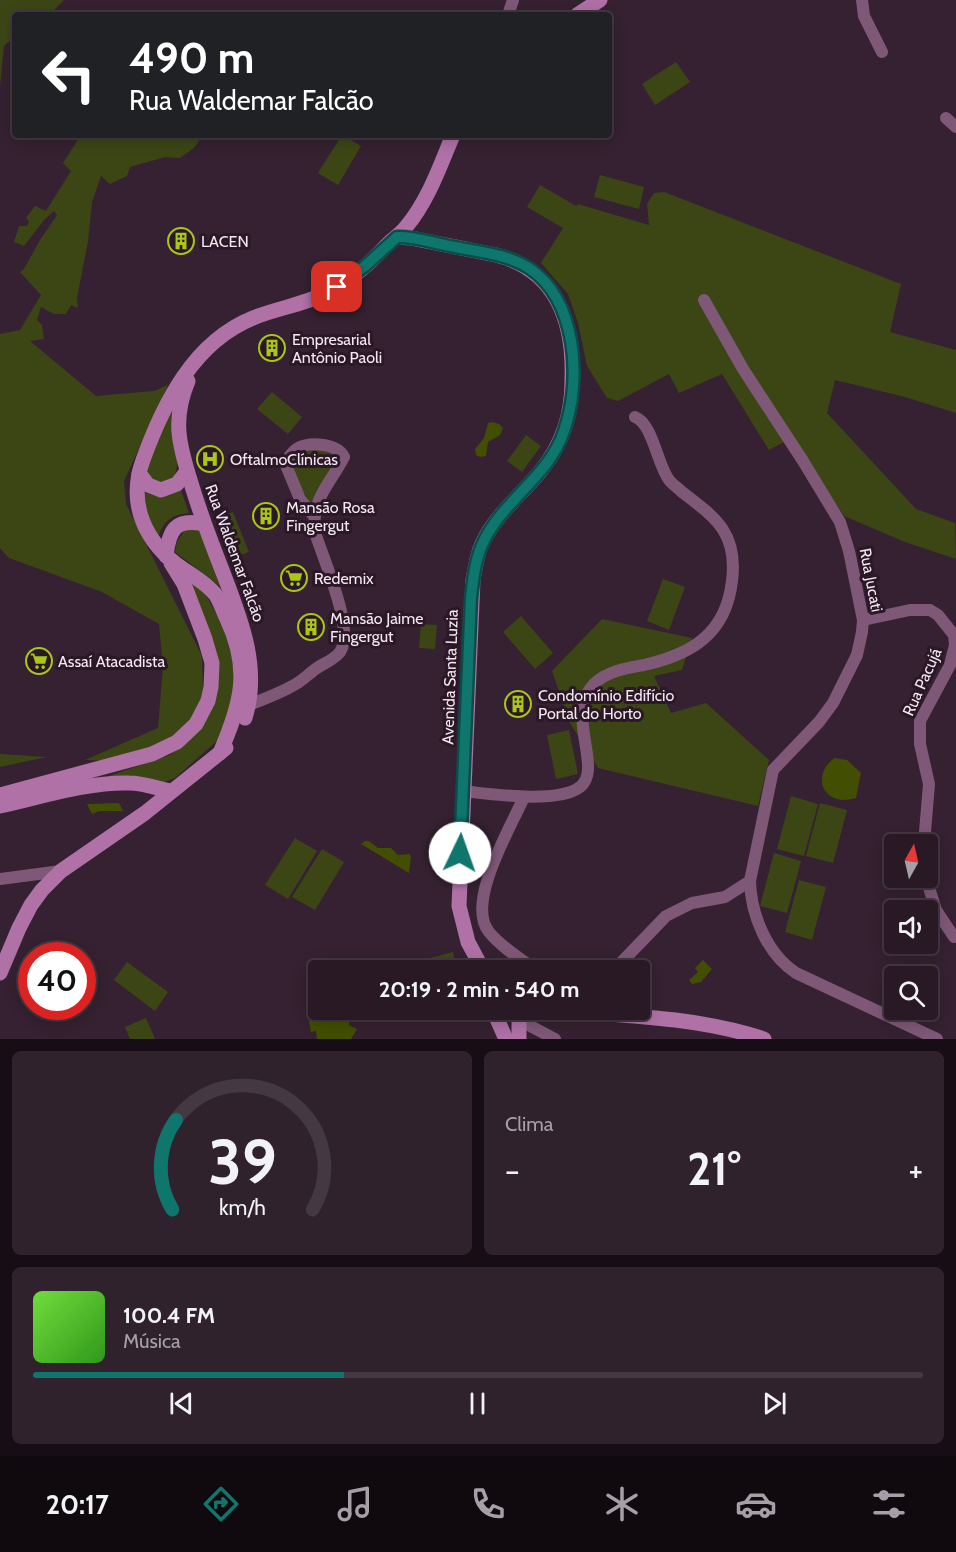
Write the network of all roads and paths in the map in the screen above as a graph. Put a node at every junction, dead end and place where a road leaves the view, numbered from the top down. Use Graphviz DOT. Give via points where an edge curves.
graph roads {
  1 [pos="600,0"];
  2 [pos="862,0"];
  3 [pos="582,12"];
  4 [pos="882,52"];
  5 [pos="946,118"];
  6 [pos="956,127"];
  7 [pos="452,138"];
  8 [pos="429,191"];
  9 [pos="397,237"];
  10 [pos="421,241"];
  11 [pos="378,254"];
  12 [pos="705,300"];
  13 [pos="196,361"];
  14 [pos="635,417"];
  15 [pos="187,471"];
  16 [pos="139,473"];
  17 [pos="314,516"];
  18 [pos="204,524"];
  19 [pos="166,556"];
  20 [pos="863,620"];
  21 [pos="244,698"];
  22 [pos="115,784"];
  23 [pos="170,791"];
  24 [pos="463,792"];
  25 [pos="0,795"];
  26 [pos="524,797"];
  27 [pos="0,806"];
  28 [pos="155,806"];
  29 [pos="925,834"];
  30 [pos="61,871"];
  31 [pos="0,879"];
  32 [pos="750,880"];
  33 [pos="929,888"];
  34 [pos="725,897"];
  35 [pos="752,906"];
  36 [pos="954,937"];
  37 [pos="473,952"];
  38 [pos="475,960"];
  39 [pos="477,960"];
  40 [pos="524,960"];
  41 [pos="624,960"];
  42 [pos="0,973"];
  43 [pos="650,1019"];
  44 [pos="514,1029"];
  45 [pos="555,1039"];
  46 [pos="764,1039"];
  47 [pos="937,1039"];
  1 -- 3 [label="street"];
  2 -- 4 [label="street" via="864,16"];
  5 -- 6 [label="street"];
  7 -- 8 [label="street, Rua Waldemar Falcão"];
  8 -- 9 [label="street, Rua Waldemar Falcão"];
  8 -- 10 [label="street, Rua Waldemar Falcão"];
  9 -- 10 [label="street"];
  9 -- 11 [label="street, Rua Waldemar Falcão"];
  10 -- 11 [label="street, Rua Waldemar Falcão" via="396,244"];
  10 -- 24 [label="street, Avenida Santa Luzia" via="508,258 529,268 560,303 572,351 572,390 564,432 547,464 499,517 482,544 477,561 471,598"];
  11 -- 13 [label="street, Rua Waldemar Falcão" via="325,294 236,326 208,346"];
  12 -- 20 [label="street, Rua Jucati" via="743,369 840,522"];
  13 -- 15 [label="street, Rua Waldemar Falcão" via="179,407 178,438"];
  13 -- 16 [label="street, Rua Waldemar Falcão" via="172,393"];
  14 -- 26 [label="street" via="645,424 669,480 718,521 725,532 734,560 731,593 721,621 686,652 607,675 588,691 582,716 589,769 581,787"];
  15 -- 16 [label="street" via="177,484 161,490 148,485"];
  15 -- 18 [label="street, Rua Waldemar Falcão"];
  16 -- 19 [label="street, Rua Waldemar Falcão" via="140,515"];
  17 -- 17 [label="street" via="322,492 344,457 341,452 314,444 300,446 285,463 300,499"];
  17 -- 21 [label="street" via="314,529 339,603 344,636 340,653 282,691"];
  18 -- 19 [label="street" via="189,522 175,527 169,536"];
  18 -- 21 [label="street, Rua Waldemar Falcão" via="246,634 250,665"];
  19 -- 21 [label="street, Rua Waldemar Falcão" via="215,595 238,652"];
  19 -- 25 [label="street" via="184,584 212,663 210,694 196,724 177,742 152,754"];
  20 -- 29 [label="street, Rua Pacujá" via="930,610 954,635 950,665 920,721 920,744 929,784"];
  20 -- 32 [label="street, Rua Jucati" via="857,655 833,703 773,770"];
  21 -- 23 [label="street, Rua Waldemar Falcão" via="220,753"];
  22 -- 23 [label="street" via="139,784"];
  22 -- 27 [label="street"];
  22 -- 28 [label="street" via="146,791"];
  23 -- 28 [label="street, Rua Waldemar Falcão"];
  24 -- 26 [label="street"];
  24 -- 37 [label="street, Avenida Santa Luzia" via="459,906"];
  26 -- 40 [label="street" via="492,868 481,912 489,932"];
  28 -- 30 [label="street, Rua Waldemar Falcão"];
  30 -- 31 [label="street"];
  30 -- 42 [label="street, Rua Waldemar Falcão" via="31,905"];
  32 -- 34 [label="street"];
  32 -- 35 [label="street, Rua Jucati"];
  33 -- 36 [label="street" via="936,910"];
  34 -- 35 [label="street"];
  34 -- 41 [label="street" via="692,903 666,916"];
  35 -- 47 [label="street" via="773,952 785,966"];
  37 -- 38 [label="street, Avenida Santa Luzia"];
  37 -- 39 [label="street, Avenida Santa Luzia"];
  43 -- 46 [label="street" via="732,1030"];
  44 -- 45 [label="street"];
}
